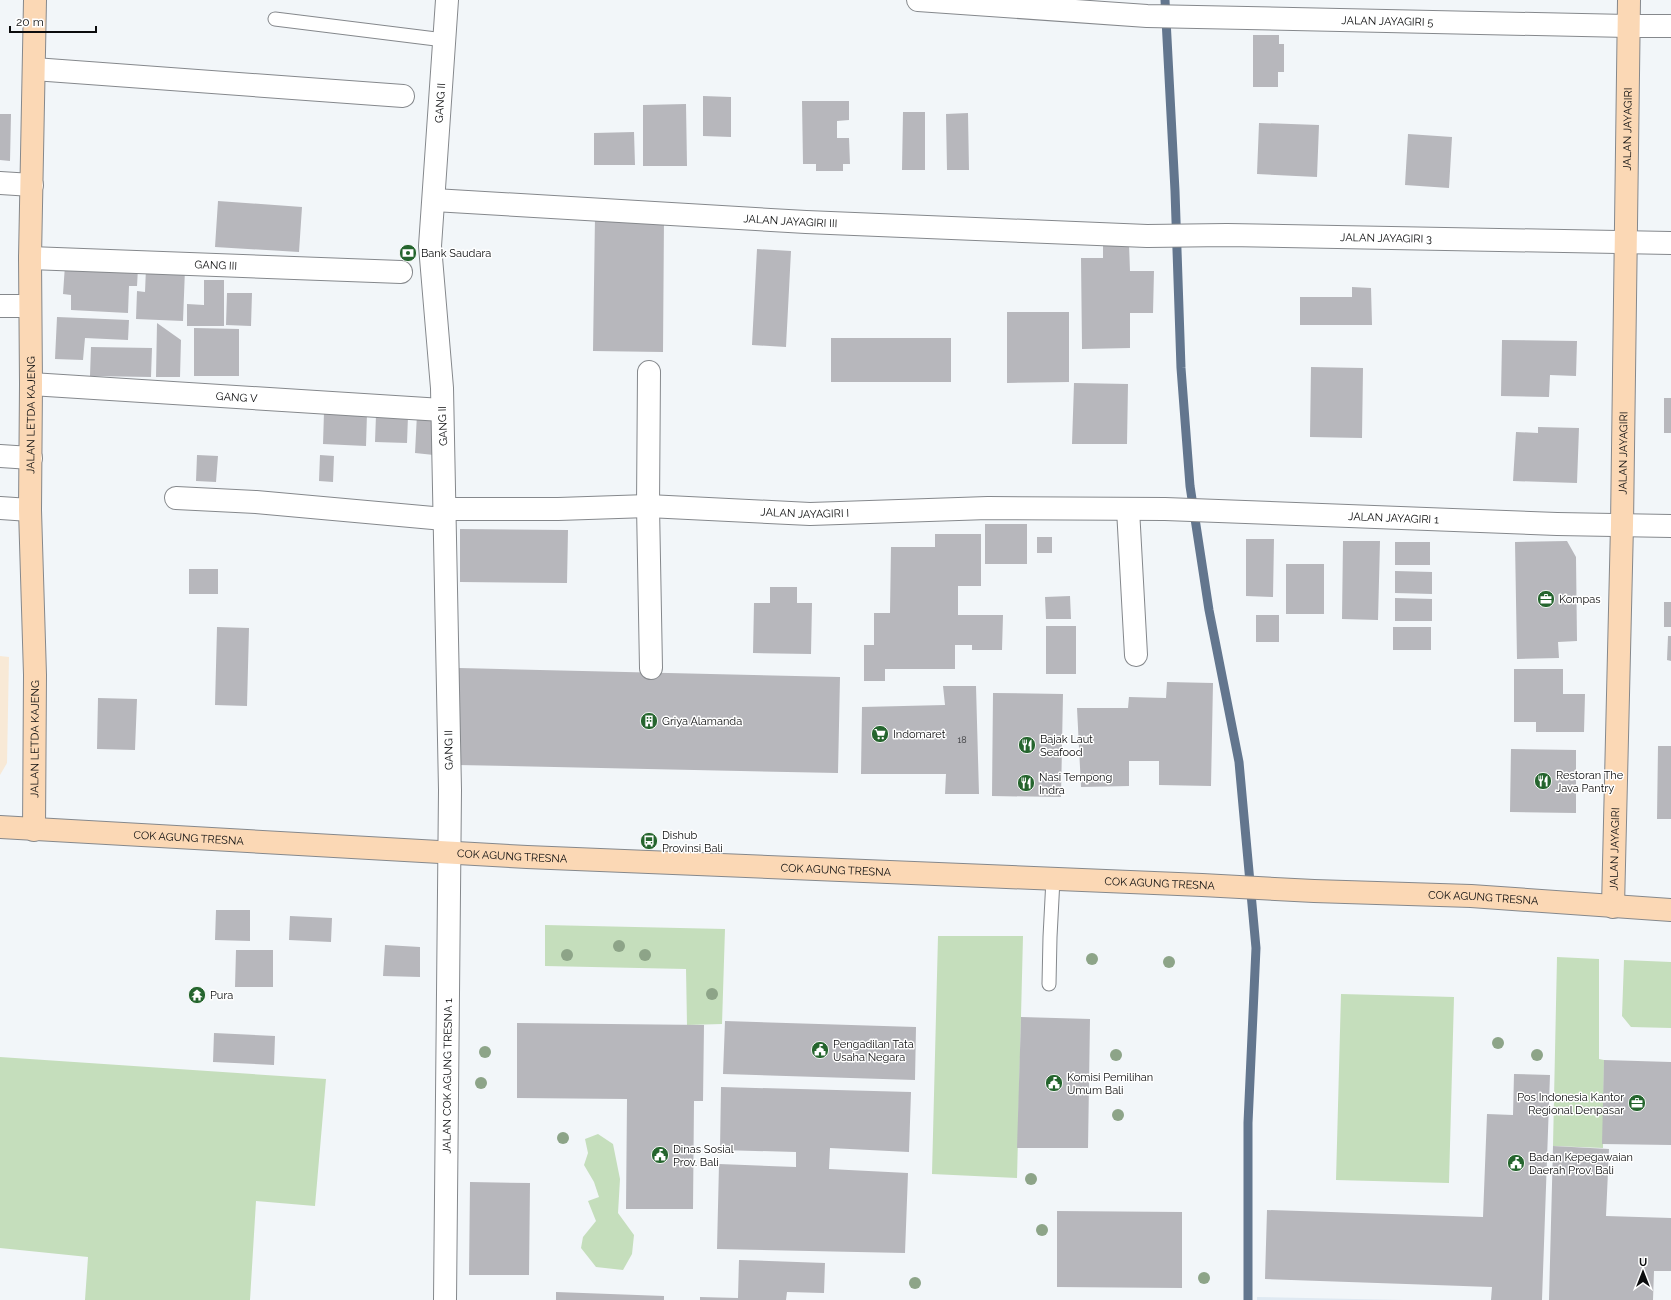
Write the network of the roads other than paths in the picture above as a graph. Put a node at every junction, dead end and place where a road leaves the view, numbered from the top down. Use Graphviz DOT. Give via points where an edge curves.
graph roads {
  1 [pos="35,0"];
  2 [pos="447,0"];
  3 [pos="918,0"];
  4 [pos="1629,0"];
  5 [pos="275,19"];
  6 [pos="1628,26"];
  7 [pos="1671,26"];
  8 [pos="444,40"];
  9 [pos="34,69"];
  10 [pos="403,96"];
  11 [pos="0,183"];
  12 [pos="32,186"];
  13 [pos="434,200"];
  14 [pos="1147,236"];
  15 [pos="1626,243"];
  16 [pos="1671,243"];
  17 [pos="30,258"];
  18 [pos="402,272"];
  19 [pos="0,306"];
  20 [pos="30,306"];
  21 [pos="649,372"];
  22 [pos="31,384"];
  23 [pos="442,410"];
  24 [pos="0,456"];
  25 [pos="31,458"];
  26 [pos="176,498"];
  27 [pos="648,506"];
  28 [pos="0,508"];
  29 [pos="1128,509"];
  30 [pos="30,510"];
  31 [pos="1165,510"];
  32 [pos="445,514"];
  33 [pos="1622,525"];
  34 [pos="1671,526"];
  35 [pos="1136,655"];
  36 [pos="651,668"];
  37 [pos="0,827"];
  38 [pos="34,830"];
  39 [pos="450,853"];
  40 [pos="1053,879"];
  41 [pos="1613,907"];
  42 [pos="1671,910"];
  43 [pos="1049,984"];
  44 [pos="445,1300"];
  1 -- 9 [label="street, JALAN LETDA KAJENG"];
  2 -- 8 [label="street, GANG II"];
  3 -- 6 [label="street, JALAN JAYAGIRI 5" via="1147,16"];
  4 -- 6 [label="street, JALAN JAYAGIRI"];
  5 -- 8 [label="lane"];
  6 -- 7 [label="street, JALAN JAYAGIRI 5"];
  6 -- 15 [label="street, JALAN JAYAGIRI"];
  8 -- 13 [label="street, GANG II"];
  9 -- 10 [label="street"];
  9 -- 12 [label="street, JALAN LETDA KAJENG"];
  11 -- 12 [label="street"];
  12 -- 17 [label="street, JALAN LETDA KAJENG"];
  13 -- 14 [label="street, JALAN JAYAGIRI III" via="806,222"];
  13 -- 23 [label="street, GANG II" via="430,246"];
  14 -- 15 [label="street, JALAN JAYAGIRI 3" via="1226,235"];
  15 -- 16 [label="street, JALAN JAYAGIRI 3"];
  15 -- 33 [label="street, JALAN JAYAGIRI"];
  17 -- 18 [label="street, GANG III"];
  17 -- 20 [label="street, JALAN LETDA KAJENG"];
  19 -- 20 [label="street"];
  20 -- 22 [label="street, JALAN LETDA KAJENG"];
  21 -- 27 [label="street"];
  22 -- 23 [label="street, GANG V"];
  22 -- 25 [label="street, JALAN LETDA KAJENG"];
  23 -- 32 [label="street, GANG II"];
  24 -- 25 [label="street"];
  25 -- 30 [label="street, JALAN LETDA KAJENG"];
  26 -- 32 [label="street, JALAN JAYAGIRI I"];
  27 -- 29 [label="street, JALAN JAYAGIRI I" via="810,514 988,508"];
  27 -- 32 [label="street, JALAN JAYAGIRI I"];
  27 -- 36 [label="street"];
  28 -- 30 [label="street"];
  29 -- 31 [label="street, JALAN JAYAGIRI I"];
  29 -- 35 [label="street"];
  30 -- 38 [label="street, JALAN LETDA KAJENG" via="35,668"];
  31 -- 33 [label="street, JALAN JAYAGIRI 1"];
  32 -- 39 [label="street, GANG II"];
  33 -- 34 [label="street, JALAN JAYAGIRI 1"];
  33 -- 41 [label="street, JALAN JAYAGIRI"];
  37 -- 38 [label="street, COK AGUNG TRESNA"];
  38 -- 39 [label="street, COK AGUNG TRESNA"];
  39 -- 40 [label="street, COK AGUNG TRESNA"];
  39 -- 44 [label="street, JALAN COK AGUNG TRESNA 1"];
  40 -- 41 [label="street, COK AGUNG TRESNA" via="1471,896"];
  40 -- 43 [label="lane"];
  41 -- 42 [label="street, COK AGUNG TRESNA"];
}
